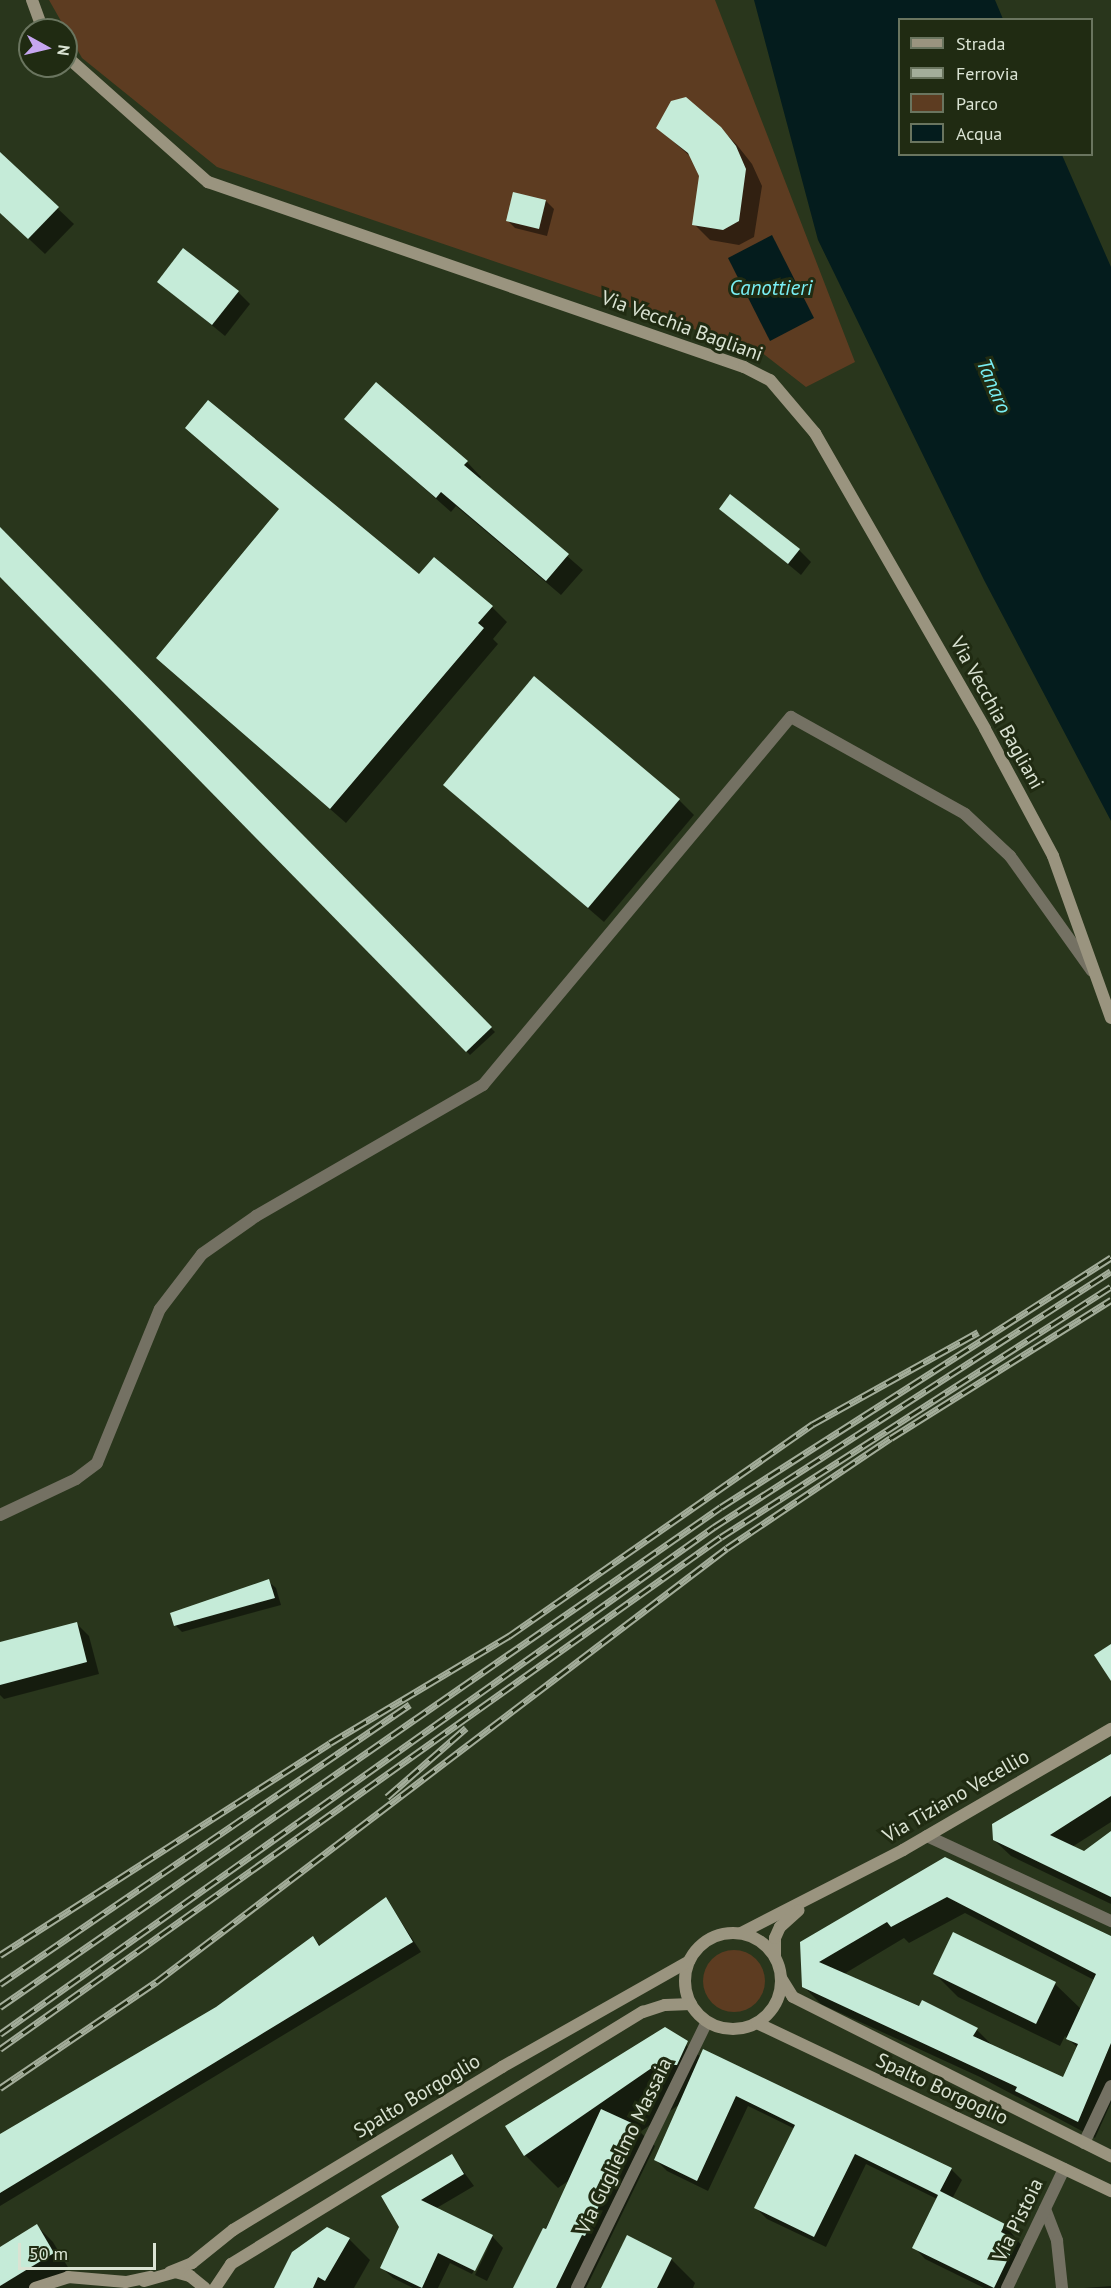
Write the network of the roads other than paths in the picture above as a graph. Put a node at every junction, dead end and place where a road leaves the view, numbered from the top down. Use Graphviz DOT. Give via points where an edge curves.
graph roads {
  1 [pos="32,0"];
  2 [pos="39,18"];
  3 [pos="78,67"];
  4 [pos="1101,984"];
  5 [pos="1111,1018"];
  6 [pos="0,1515"];
  7 [pos="1111,1729"];
  8 [pos="927,1836"];
  9 [pos="819,1895"];
  10 [pos="1111,1921"];
  11 [pos="741,1933"];
  12 [pos="775,1957"];
  13 [pos="689,1961"];
  14 [pos="781,1978"];
  15 [pos="691,2004"];
  16 [pos="707,2022"];
  17 [pos="757,2023"];
  18 [pos="1111,2086"];
  19 [pos="1084,2143"];
  20 [pos="1111,2156"];
  21 [pos="1064,2169"];
  22 [pos="1111,2191"];
  23 [pos="1045,2209"];
  24 [pos="170,2272"];
  25 [pos="150,2277"];
  26 [pos="35,2288"];
  27 [pos="136,2288"];
  28 [pos="205,2288"];
  29 [pos="215,2288"];
  30 [pos="577,2288"];
  31 [pos="1007,2288"];
  32 [pos="1062,2288"];
  1 -- 2 [label="main road"];
  3 -- 4 [label="main road, Via Vecchia Bagliani" via="208,182 744,367 770,380 815,433 985,729 1053,856"];
  4 -- 5 [label="main road, Via Vecchia Bagliani"];
  4 -- 6 [label="street" via="1010,856 965,814 792,717 483,1085 256,1216 202,1254 181,1278 147,1336 97,1463 76,1479"];
  7 -- 8 [label="main road, Via Tiziano Vecellio"];
  8 -- 9 [label="main road, Via Tiziano Vecellio"];
  8 -- 10 [label="street"];
  9 -- 11 [label="main road, Spalto Borgoglio"];
  9 -- 12 [label="main road" via="780,1927 775,1938"];
  11 -- 12 [label="main road" via="766,1946"];
  11 -- 13 [label="main road, Spalto Borgoglio" via="716,1936 705,1942"];
  12 -- 14 [label="main road, Spalto Borgoglio"];
  13 -- 15 [label="main road" via="686,1990"];
  13 -- 24 [label="main road, Spalto Borgoglio" via="492,2073 233,2230 192,2263"];
  14 -- 17 [label="main road" via="775,2004"];
  14 -- 19 [label="main road, Spalto Borgoglio" via="793,1997"];
  15 -- 16 [label="main road"];
  15 -- 29 [label="main road" via="665,2005 643,2012 231,2264"];
  16 -- 17 [label="main road" via="732,2029"];
  16 -- 30 [label="street, Via Guglielmo Massaia"];
  17 -- 21 [label="main road, Spalto Borgoglio"];
  18 -- 19 [label="street"];
  19 -- 20 [label="main road, Spalto Borgoglio"];
  21 -- 22 [label="main road, Spalto Borgoglio"];
  21 -- 23 [label="street, Via Pistoia"];
  23 -- 31 [label="street, Via Pistoia"];
  23 -- 32 [label="street" via="1057,2241"];
  24 -- 25 [label="main road, Spalto Borgoglio"];
  24 -- 28 [label="main road" via="190,2276"];
  25 -- 26 [label="main road" via="126,2282 68,2277"];
  25 -- 27 [label="main road"];
}
